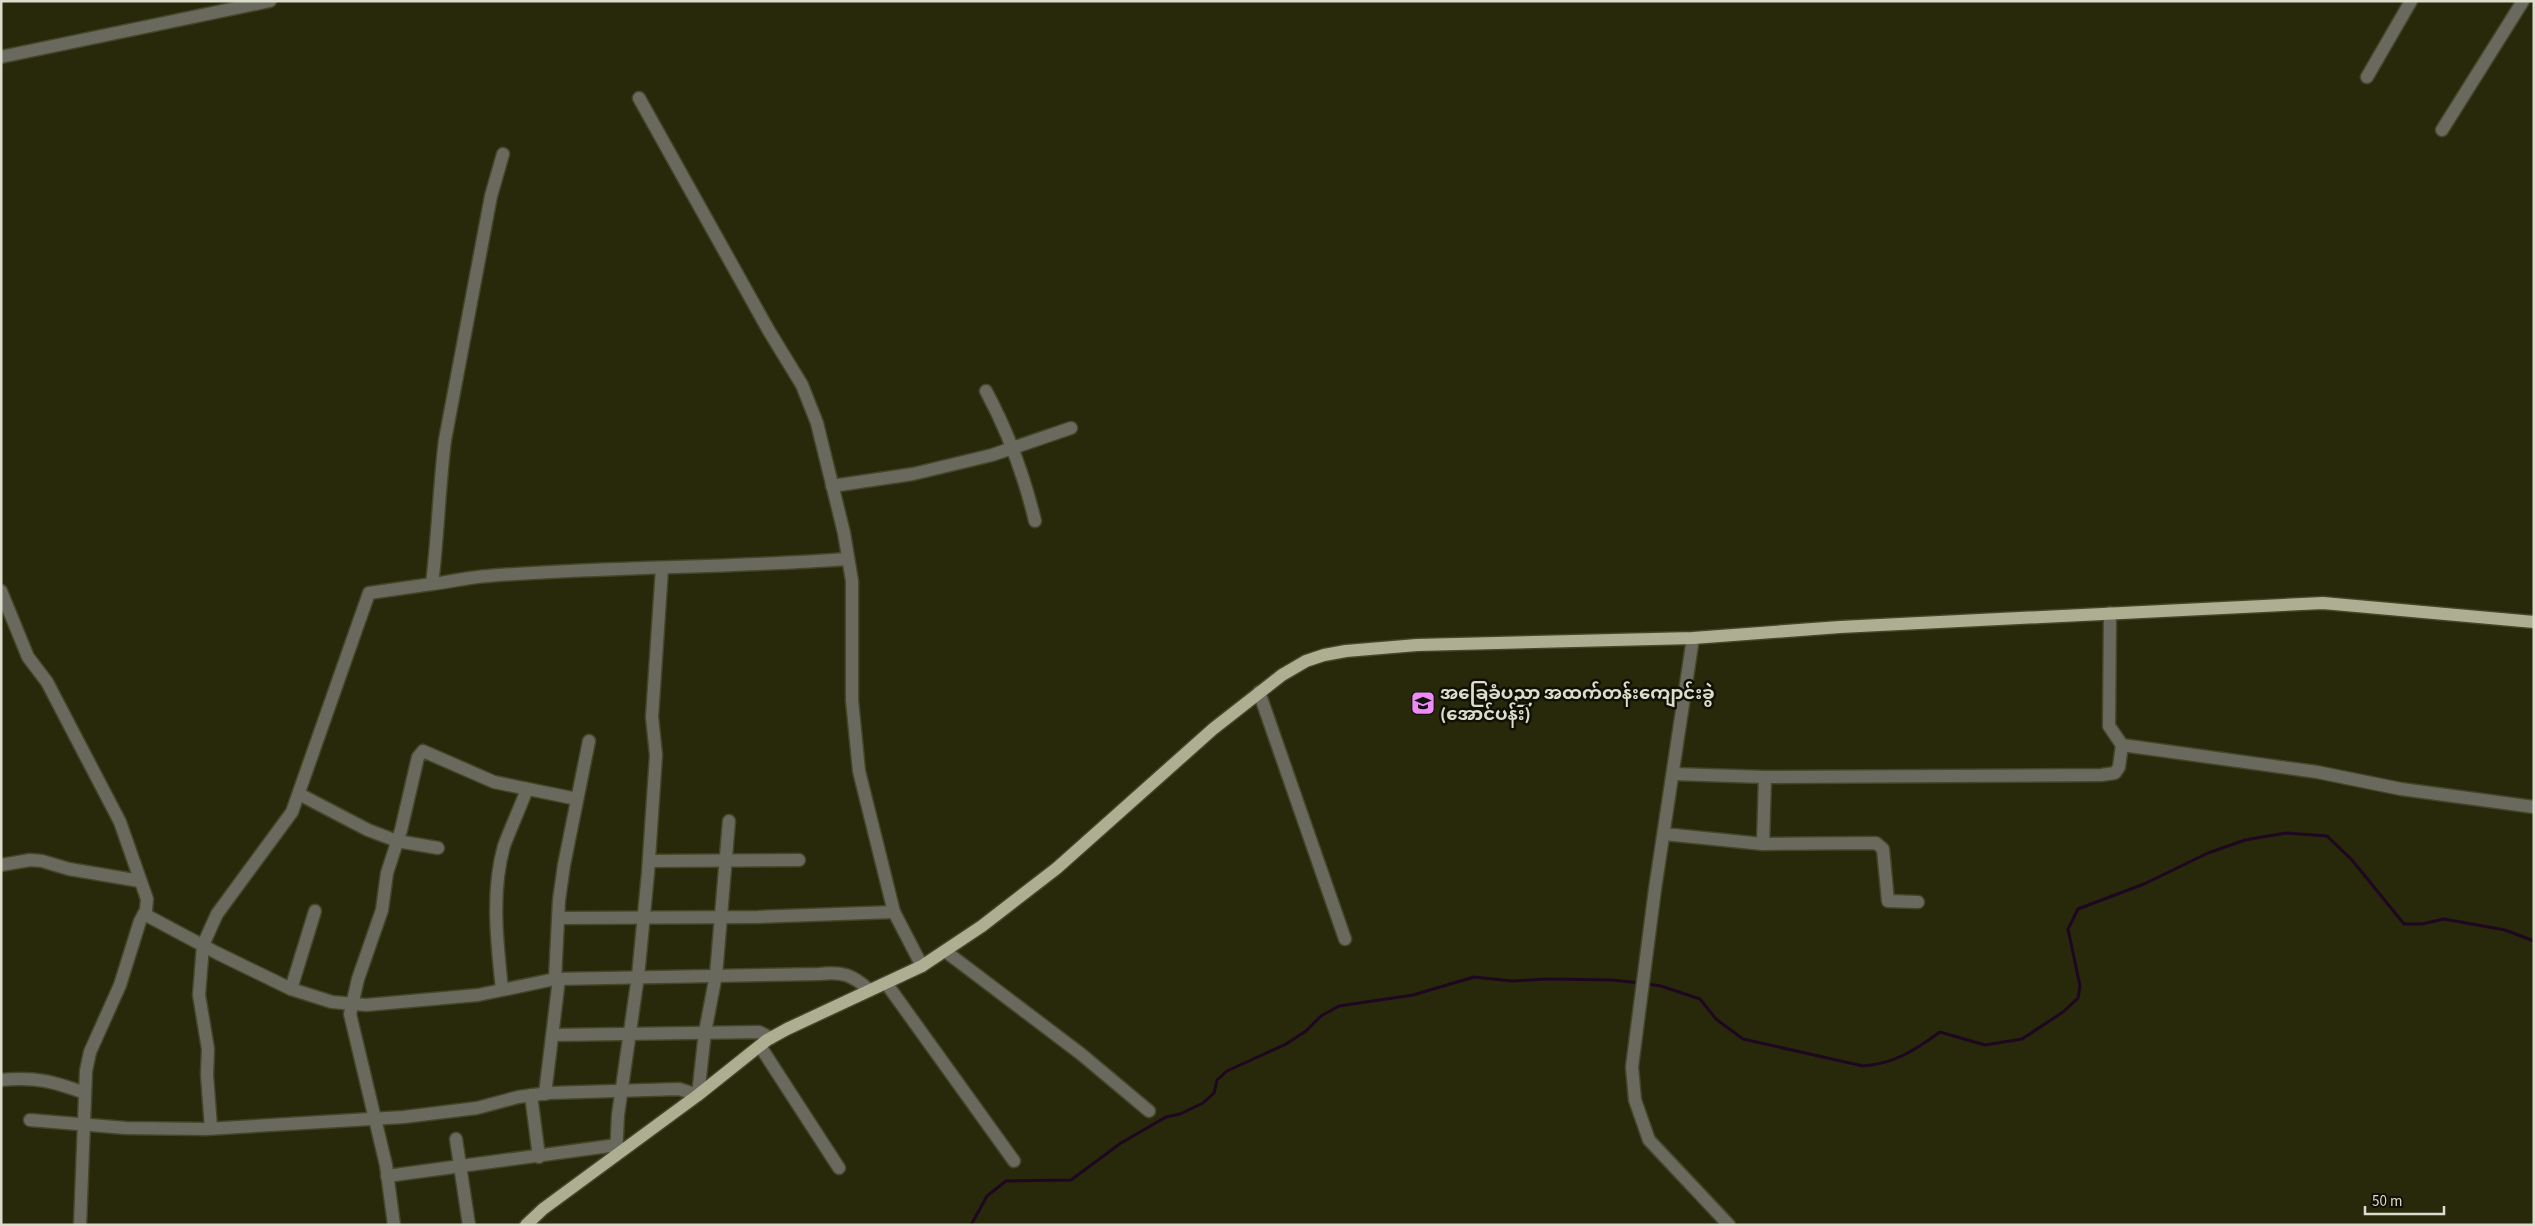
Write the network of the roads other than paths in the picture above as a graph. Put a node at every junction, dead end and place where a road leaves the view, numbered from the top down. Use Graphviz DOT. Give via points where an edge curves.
graph roads {
  1 [pos="270,1"];
  2 [pos="2411,1"];
  3 [pos="2523,1"];
  4 [pos="1,57"];
  5 [pos="2367,76"];
  6 [pos="639,98"];
  7 [pos="2442,130"];
  8 [pos="503,154"];
  9 [pos="986,391"];
  10 [pos="1071,428"];
  11 [pos="1013,448"];
  12 [pos="832,486"];
  13 [pos="1035,521"];
  14 [pos="848,559"];
  15 [pos="662,568"];
  16 [pos="432,584"];
  17 [pos="1,591"];
  18 [pos="2110,613"];
  19 [pos="2534,622"];
  20 [pos="1693,638"];
  21 [pos="1259,692"];
  22 [pos="589,741"];
  23 [pos="2122,745"];
  24 [pos="1674,774"];
  25 [pos="1764,778"];
  26 [pos="527,789"];
  27 [pos="299,794"];
  28 [pos="577,799"];
  29 [pos="2534,807"];
  30 [pos="729,821"];
  31 [pos="1664,834"];
  32 [pos="397,841"];
  33 [pos="1763,844"];
  34 [pos="438,848"];
  35 [pos="649,860"];
  36 [pos="727,860"];
  37 [pos="799,860"];
  38 [pos="1,864"];
  39 [pos="140,882"];
  40 [pos="1918,902"];
  41 [pos="315,911"];
  42 [pos="894,912"];
  43 [pos="144,914"];
  44 [pos="558,918"];
  45 [pos="722,918"];
  46 [pos="643,919"];
  47 [pos="1345,939"];
  48 [pos="203,945"];
  49 [pos="945,951"];
  50 [pos="922,966"];
  51 [pos="716,974"];
  52 [pos="638,976"];
  53 [pos="557,979"];
  54 [pos="886,983"];
  55 [pos="291,989"];
  56 [pos="502,989"];
  57 [pos="869,990"];
  58 [pos="351,1004"];
  59 [pos="705,1032"];
  60 [pos="630,1033"];
  61 [pos="553,1035"];
  62 [pos="771,1038"];
  63 [pos="760,1046"];
  64 [pos="1,1080"];
  65 [pos="622,1090"];
  66 [pos="85,1093"];
  67 [pos="545,1094"];
  68 [pos="530,1095"];
  69 [pos="698,1095"];
  70 [pos="1149,1111"];
  71 [pos="374,1118"];
  72 [pos="30,1120"];
  73 [pos="84,1123"];
  74 [pos="211,1128"];
  75 [pos="456,1139"];
  76 [pos="616,1150"];
  77 [pos="539,1157"];
  78 [pos="1014,1161"];
  79 [pos="461,1167"];
  80 [pos="838,1168"];
  81 [pos="387,1176"];
  82 [pos="80,1225"];
  83 [pos="394,1225"];
  84 [pos="470,1225"];
  85 [pos="526,1225"];
  86 [pos="1729,1225"];
  1 -- 4 [label="street"];
  2 -- 5 [label="street"];
  3 -- 7 [label="street"];
  6 -- 12 [label="street" via="802,385 817,423"];
  8 -- 16 [label="street" via="491,196 445,440"];
  9 -- 11 [label="street"];
  10 -- 11 [label="street"];
  11 -- 12 [label="street" via="913,474"];
  11 -- 13 [label="street" via="1027,485"];
  12 -- 14 [label="street"];
  14 -- 15 [label="street"];
  14 -- 42 [label="street" via="852,581 852,700 859,770"];
  15 -- 16 [label="street" via="487,576"];
  15 -- 35 [label="street" via="652,717 656,755"];
  16 -- 27 [label="street" via="369,593"];
  17 -- 39 [label="street" via="28,657 46,682 120,822"];
  18 -- 19 [label="main road" via="2323,603"];
  18 -- 20 [label="main road"];
  18 -- 23 [label="street" via="2109,726"];
  20 -- 21 [label="main road" via="1417,645 1346,651 1306,661"];
  20 -- 24 [label="street"];
  21 -- 47 [label="street"];
  21 -- 49 [label="main road" via="1057,868"];
  22 -- 28 [label="street"];
  23 -- 25 [label="street" via="2115,773 2101,775"];
  23 -- 29 [label="street"];
  24 -- 25 [label="street"];
  24 -- 31 [label="street"];
  25 -- 33 [label="street"];
  26 -- 28 [label="street"];
  26 -- 32 [label="street" via="494,782 423,751 414,769 414,780"];
  26 -- 56 [label="street" via="504,847 498,882 498,954"];
  27 -- 32 [label="street" via="368,830"];
  27 -- 48 [label="street" via="292,812 216,914"];
  28 -- 44 [label="street"];
  30 -- 36 [label="street"];
  31 -- 33 [label="street"];
  31 -- 86 [label="street" via="1632,1067 1635,1100 1649,1140"];
  32 -- 34 [label="street"];
  32 -- 58 [label="street" via="387,873 382,910"];
  33 -- 40 [label="street" via="1876,843 1884,850 1888,901"];
  35 -- 36 [label="street"];
  35 -- 46 [label="street"];
  36 -- 37 [label="street"];
  36 -- 45 [label="street"];
  38 -- 39 [label="street" via="42,860 69,869"];
  39 -- 43 [label="street" via="146,899"];
  41 -- 55 [label="street"];
  42 -- 45 [label="street"];
  42 -- 50 [label="street"];
  43 -- 48 [label="street"];
  43 -- 66 [label="street" via="120,985 90,1052"];
  44 -- 46 [label="street"];
  44 -- 53 [label="street"];
  45 -- 46 [label="street"];
  45 -- 51 [label="street"];
  46 -- 52 [label="street"];
  48 -- 55 [label="street"];
  48 -- 74 [label="street" via="199,996 208,1049"];
  49 -- 50 [label="main road"];
  49 -- 70 [label="street" via="1081,1054"];
  50 -- 54 [label="main road"];
  51 -- 52 [label="street"];
  51 -- 57 [label="street" via="836,972 850,974"];
  51 -- 59 [label="street"];
  52 -- 53 [label="street"];
  52 -- 60 [label="street"];
  53 -- 56 [label="street"];
  53 -- 61 [label="street"];
  54 -- 57 [label="main road"];
  54 -- 78 [label="street"];
  55 -- 58 [label="street" via="332,1002"];
  56 -- 58 [label="street" via="469,996"];
  57 -- 62 [label="main road"];
  58 -- 71 [label="street" via="350,1014"];
  59 -- 60 [label="street"];
  59 -- 62 [label="street" via="759,1032"];
  59 -- 69 [label="street"];
  60 -- 61 [label="street"];
  60 -- 65 [label="street"];
  61 -- 67 [label="street"];
  62 -- 63 [label="main road"];
  63 -- 69 [label="main road"];
  63 -- 80 [label="street"];
  64 -- 66 [label="street" via="29,1078"];
  65 -- 67 [label="street"];
  65 -- 69 [label="street" via="679,1089"];
  65 -- 76 [label="street"];
  66 -- 73 [label="street"];
  67 -- 68 [label="street"];
  68 -- 71 [label="street" via="477,1108"];
  68 -- 77 [label="street"];
  69 -- 76 [label="main road"];
  71 -- 74 [label="street"];
  71 -- 81 [label="street"];
  72 -- 73 [label="street"];
  73 -- 74 [label="street" via="126,1128"];
  73 -- 82 [label="street"];
  75 -- 79 [label="street"];
  76 -- 77 [label="street"];
  76 -- 85 [label="main road"];
  77 -- 79 [label="street"];
  79 -- 81 [label="street"];
  79 -- 84 [label="street"];
  81 -- 83 [label="street"];
}
